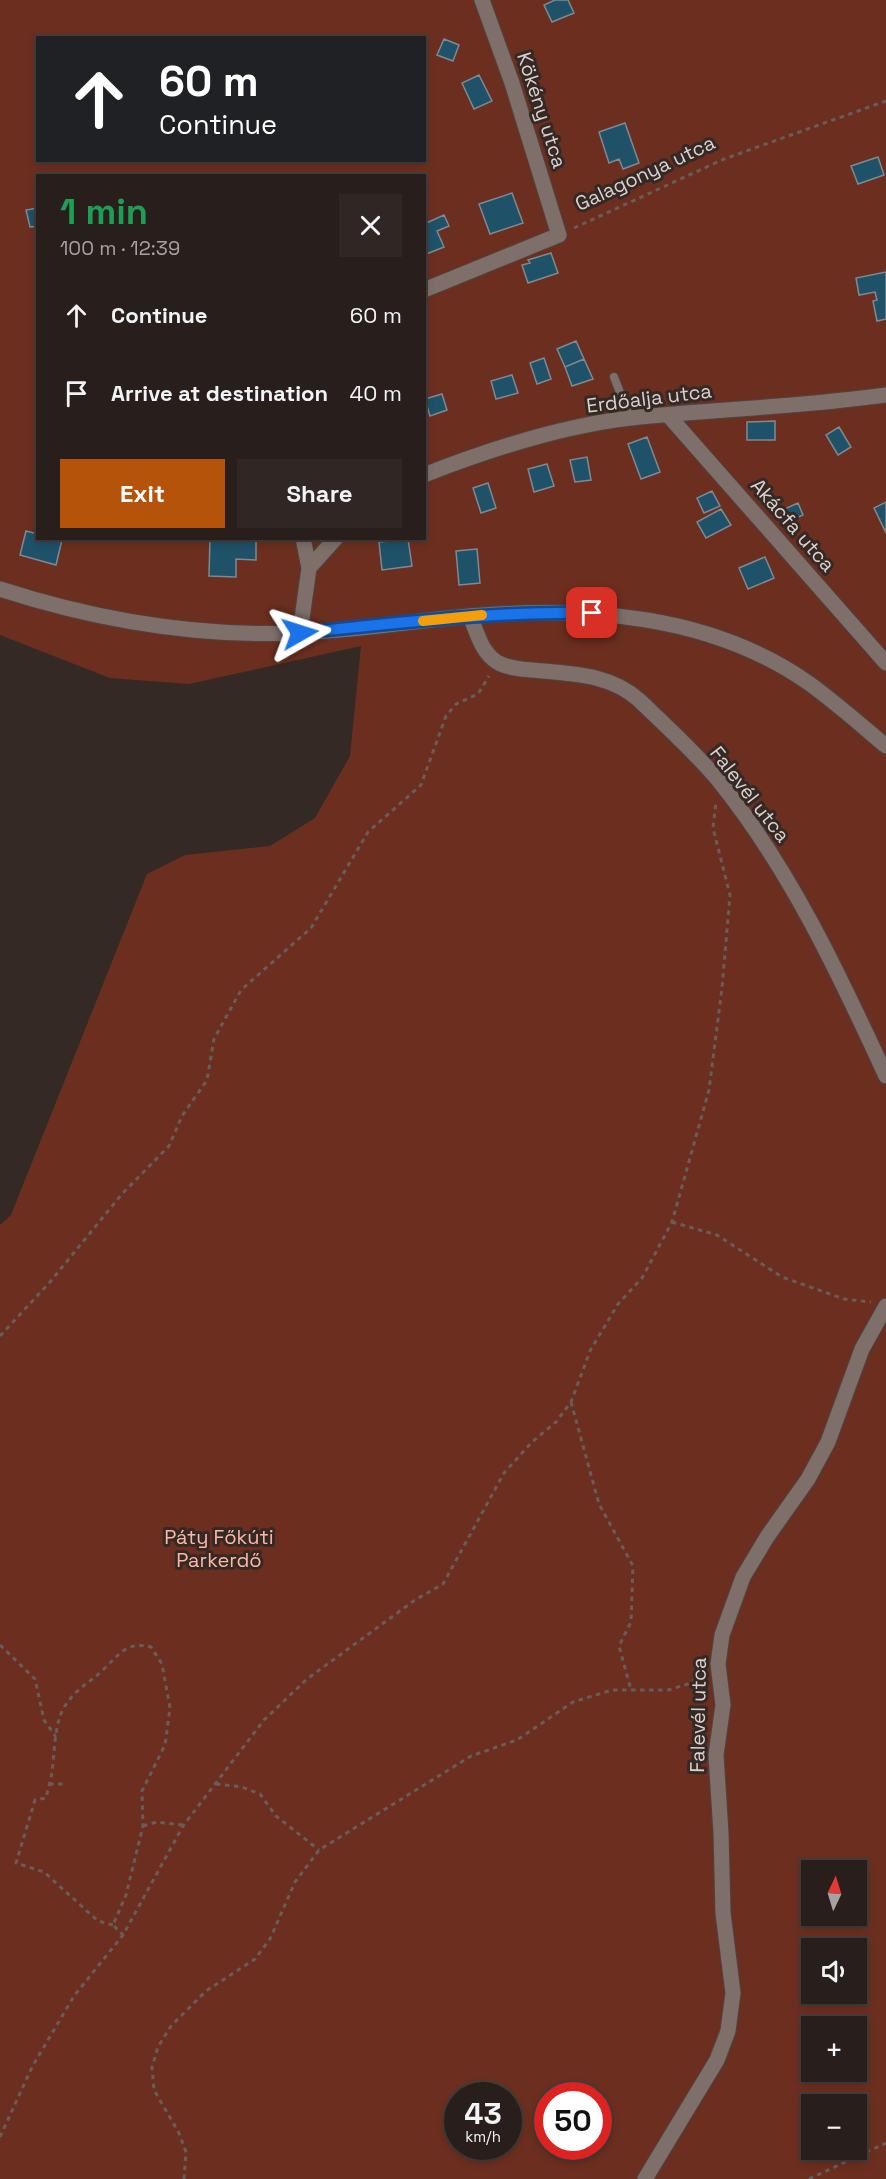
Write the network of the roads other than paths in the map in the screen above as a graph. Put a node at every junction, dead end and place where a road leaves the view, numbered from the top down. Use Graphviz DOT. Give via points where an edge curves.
graph roads {
  1 [pos="482,0"];
  2 [pos="560,235"];
  3 [pos="426,289"];
  4 [pos="614,376"];
  5 [pos="886,395"];
  6 [pos="668,416"];
  7 [pos="630,418"];
  8 [pos="426,474"];
  9 [pos="303,540"];
  10 [pos="334,540"];
  11 [pos="309,567"];
  12 [pos="0,589"];
  13 [pos="470,616"];
  14 [pos="300,633"];
  15 [pos="886,663"];
  16 [pos="886,746"];
  17 [pos="886,1076"];
  18 [pos="881,1304"];
  19 [pos="645,2179"];
  1 -- 2 [label="street, Kökény utca"];
  2 -- 3 [label="street, Galagonya utca"];
  4 -- 7 [label="lane"];
  5 -- 6 [label="street, Erdőalja utca"];
  6 -- 7 [label="street, Erdőalja utca"];
  6 -- 15 [label="street, Akácfa utca"];
  7 -- 8 [label="street, Erdőalja utca" via="569,429"];
  9 -- 11 [label="street"];
  10 -- 11 [label="street"];
  11 -- 14 [label="street"];
  12 -- 14 [label="street" via="101,617 182,629"];
  13 -- 14 [label="street"];
  13 -- 16 [label="street" via="592,613 656,620 703,632 752,652 809,684"];
  13 -- 17 [label="street, Falevél utca" via="482,646 497,663 593,675 618,686 637,699 718,780 765,844 797,897"];
  18 -- 19 [label="street, Falevél utca" via="828,1442 743,1577 722,1635 718,1664 723,1705 716,1755 723,1913 733,1993 728,2031 717,2060"];
}
